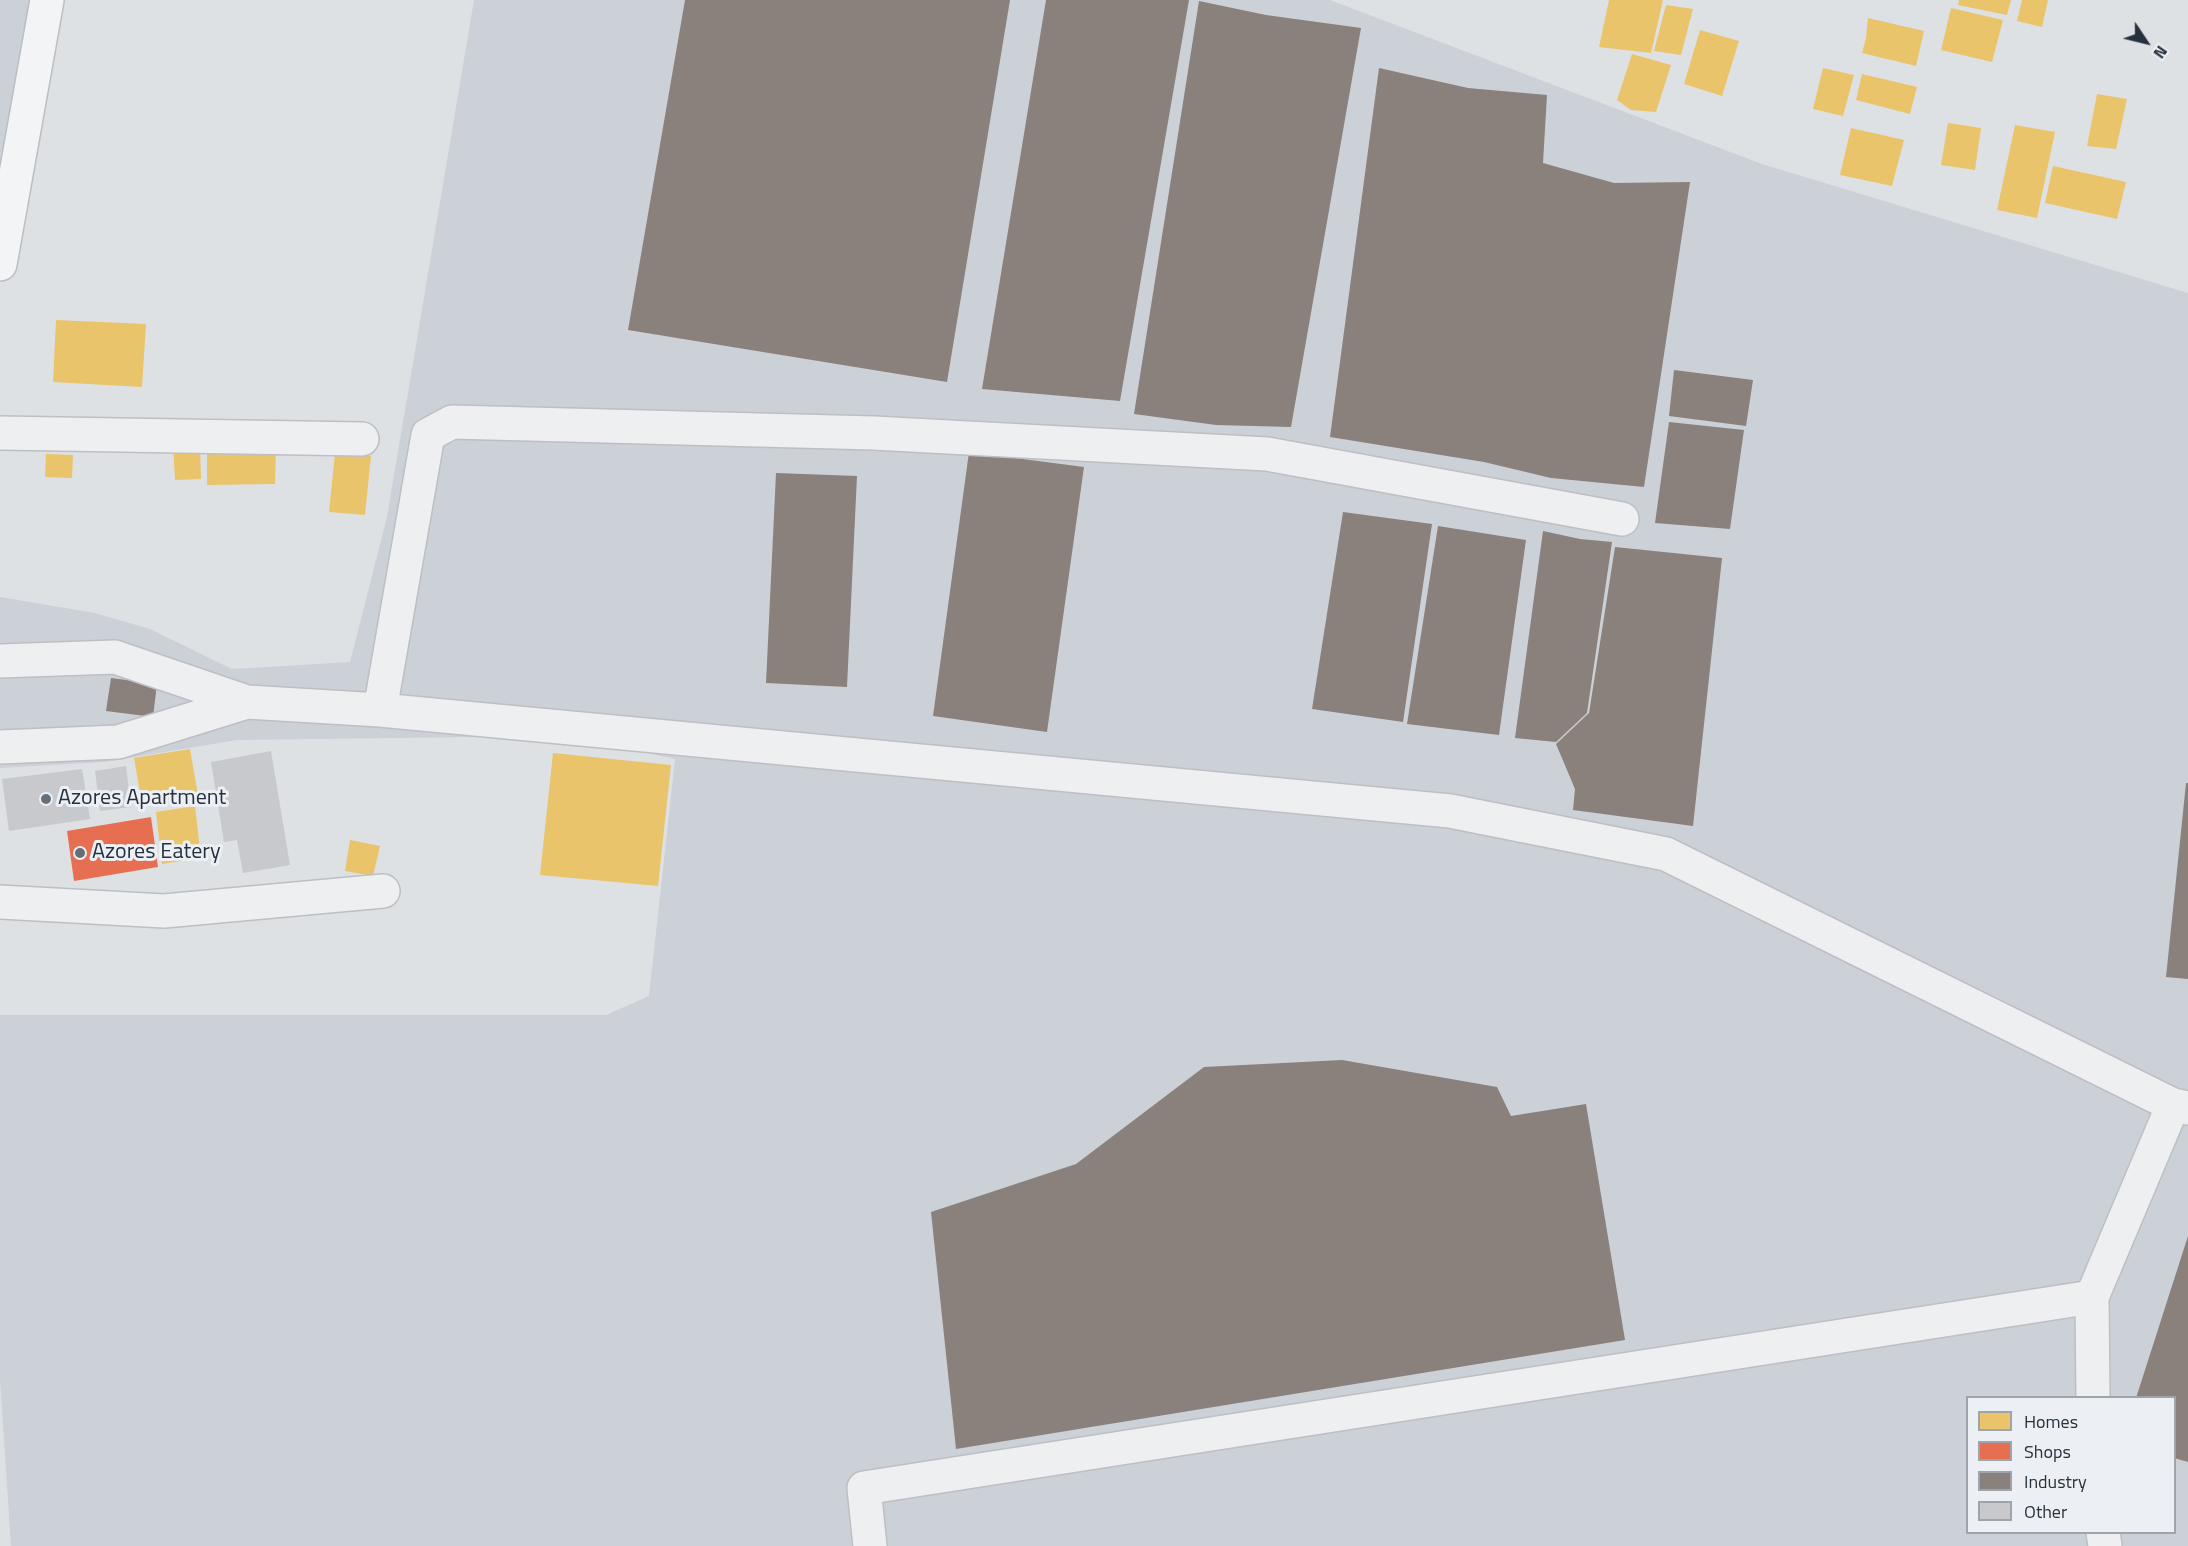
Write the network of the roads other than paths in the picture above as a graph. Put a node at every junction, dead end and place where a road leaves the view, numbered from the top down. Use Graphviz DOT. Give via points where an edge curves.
graph roads {
  1 [pos="47,0"];
  2 [pos="0,264"];
  3 [pos="0,433"];
  4 [pos="362,439"];
  5 [pos="1622,519"];
  6 [pos="0,662"];
  7 [pos="247,702"];
  8 [pos="380,710"];
  9 [pos="0,747"];
  10 [pos="383,891"];
  11 [pos="0,902"];
  12 [pos="2180,1107"];
  13 [pos="2092,1297"];
  14 [pos="2093,1396"];
  15 [pos="870,1546"];
  1 -- 2 [label="main road"];
  3 -- 4 [label="lane"];
  5 -- 8 [label="lane" via="1267,454 874,433 452,422 428,435"];
  6 -- 7 [label="lane" via="115,657"];
  7 -- 8 [label="lane"];
  7 -- 9 [label="lane" via="118,742"];
  8 -- 12 [label="lane" via="1450,811 1666,854"];
  10 -- 11 [label="lane" via="164,911"];
  12 -- 13 [label="lane"];
  13 -- 14 [label="lane"];
  13 -- 15 [label="lane" via="864,1488"];
}
